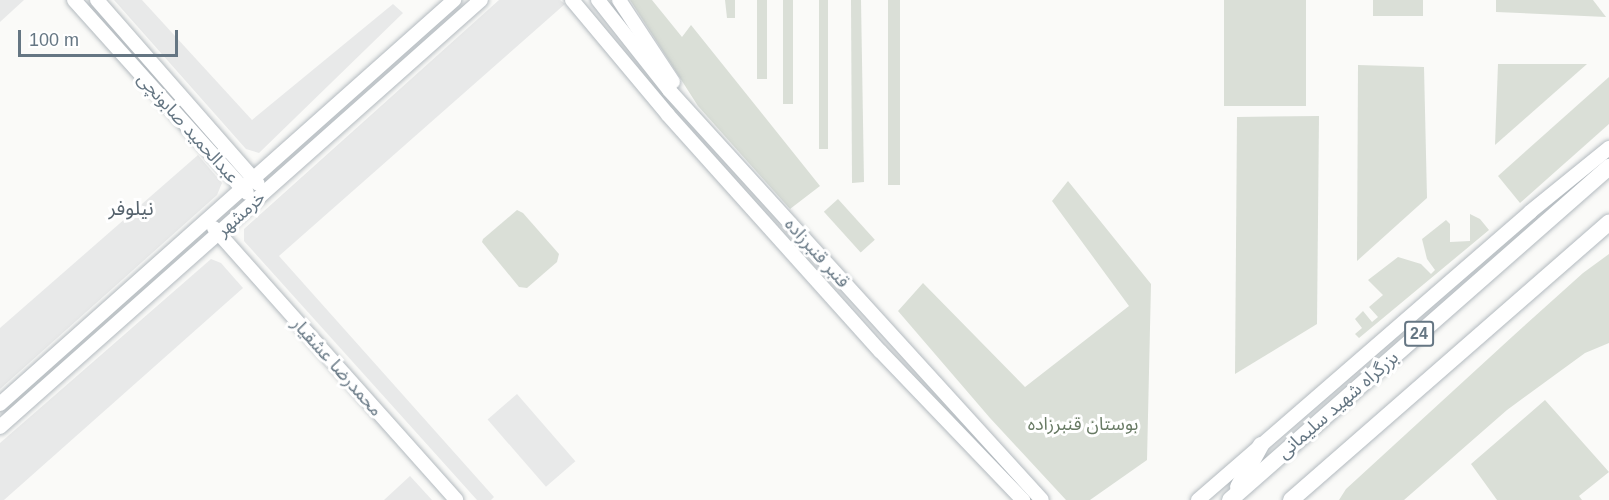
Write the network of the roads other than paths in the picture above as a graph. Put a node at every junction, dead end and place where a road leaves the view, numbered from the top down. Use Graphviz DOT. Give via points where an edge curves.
graph roads {
  1 [pos="74,0"];
  2 [pos="97,0"];
  3 [pos="454,0"];
  4 [pos="481,0"];
  5 [pos="572,0"];
  6 [pos="598,0"];
  7 [pos="619,0"];
  8 [pos="702,127"];
  9 [pos="1609,148"];
  10 [pos="1609,167"];
  11 [pos="253,179"];
  12 [pos="242,188"];
  13 [pos="265,192"];
  14 [pos="254,202"];
  15 [pos="207,220"];
  16 [pos="1609,223"];
  17 [pos="219,233"];
  18 [pos="1609,239"];
  19 [pos="1567,261"];
  20 [pos="0,404"];
  21 [pos="0,427"];
  22 [pos="1261,446"];
  23 [pos="1230,499"];
  24 [pos="456,500"];
  25 [pos="1023,500"];
  26 [pos="1042,500"];
  27 [pos="1197,500"];
  28 [pos="1292,500"];
  1 -- 12 [label="main road, عبدالحمید صابونچی"];
  2 -- 11 [label="main road, عبدالحمید صابونچی"];
  3 -- 11 [label="main road, خرمشهر"];
  4 -- 13 [label="main road, خرمشهر"];
  5 -- 25 [label="main road, قنبر قنبرزاده" via="668,115 956,432"];
  6 -- 8 [label="main road, قنبر قنبرزاده"];
  7 -- 8 [label="main road"];
  8 -- 26 [label="main road, قنبر قنبرزاده"];
  9 -- 22 [label="main road"];
  10 -- 23 [label="highway, بزرگراه شهید سلیمانی / 24"];
  11 -- 12 [label="main road, خرمشهر"];
  11 -- 13 [label="main road, عبدالحمید صابونچی"];
  12 -- 14 [label="main road, عبدالحمید صابونچی"];
  12 -- 15 [label="main road, خرمشهر"];
  13 -- 14 [label="main road, خرمشهر"];
  14 -- 17 [label="main road, خرمشهر"];
  15 -- 17 [label="main road, محمدرضا عشقیار"];
  15 -- 20 [label="main road, خرمشهر"];
  16 -- 19 [label="highway, 24"];
  17 -- 21 [label="main road, خرمشهر"];
  17 -- 24 [label="main road, محمدرضا عشقیار"];
  18 -- 19 [label="highway"];
  19 -- 28 [label="highway, 24"];
  22 -- 23 [label="highway"];
  22 -- 27 [label="main road"];
}
